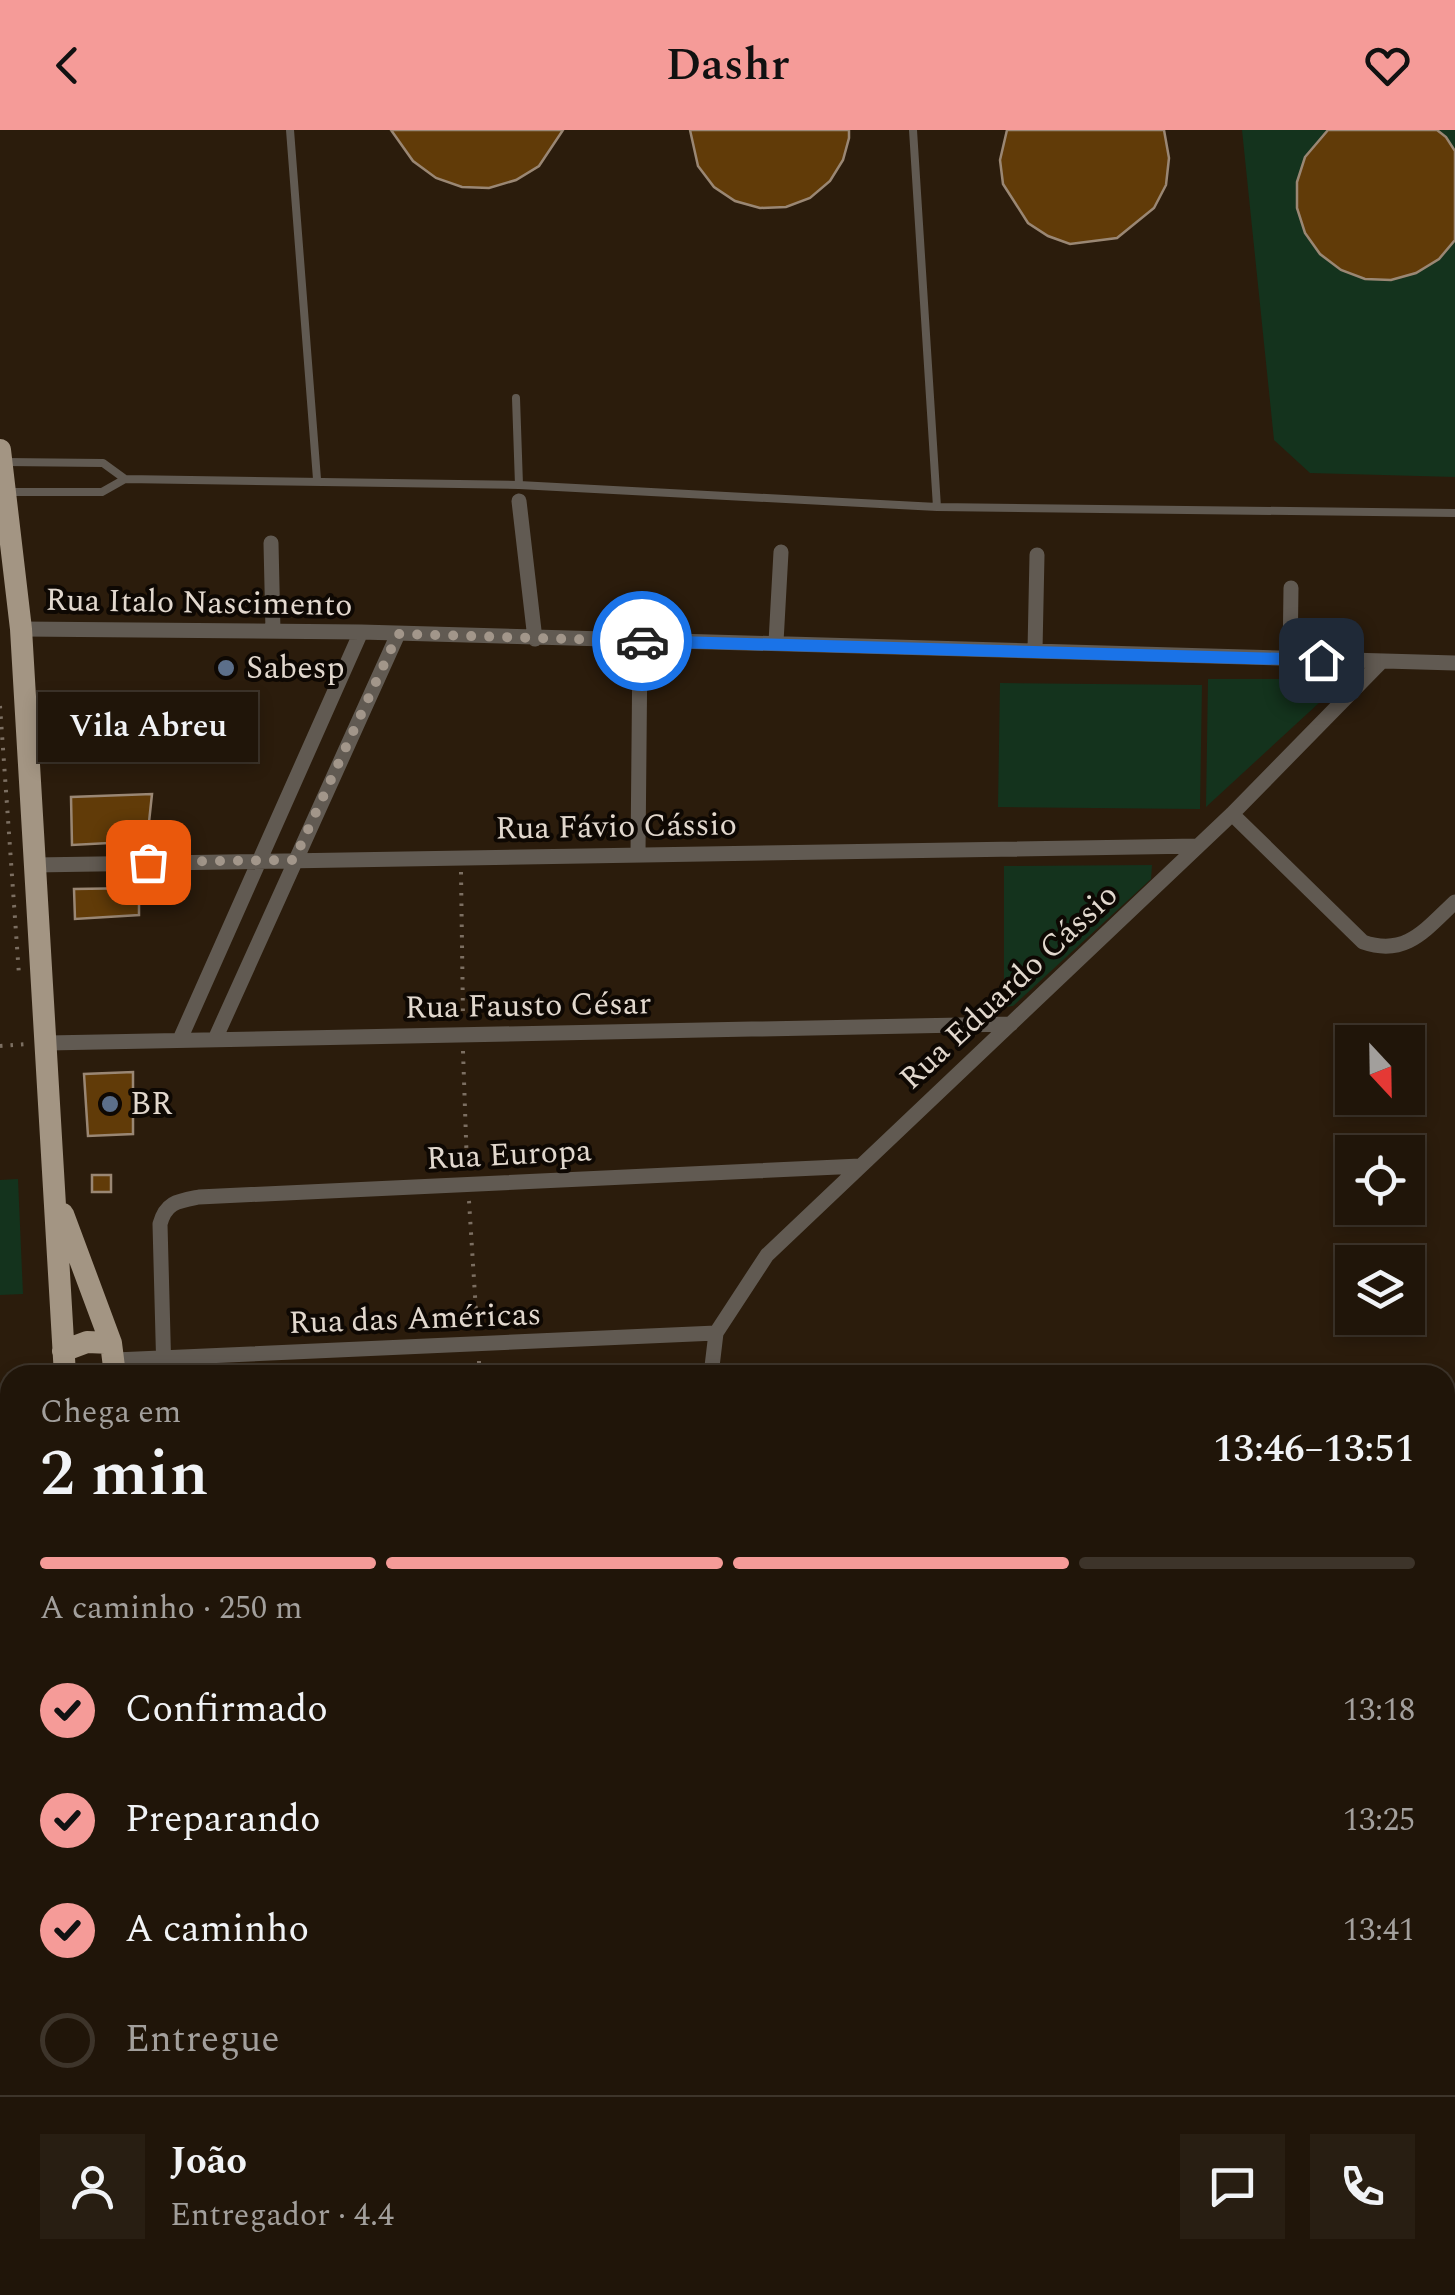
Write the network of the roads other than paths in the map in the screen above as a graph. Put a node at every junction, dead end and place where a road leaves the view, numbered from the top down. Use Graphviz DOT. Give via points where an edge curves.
graph roads {
  1 [pos="290,130"];
  2 [pos="913,130"];
  3 [pos="516,398"];
  4 [pos="0,450"];
  5 [pos="1,462"];
  6 [pos="125,479"];
  7 [pos="317,480"];
  8 [pos="5,492"];
  9 [pos="519,493"];
  10 [pos="937,507"];
  11 [pos="1455,513"];
  12 [pos="271,543"];
  13 [pos="781,552"];
  14 [pos="1038,555"];
  15 [pos="1291,588"];
  16 [pos="22,629"];
  17 [pos="274,631"];
  18 [pos="361,632"];
  19 [pos="398,634"];
  20 [pos="535,640"];
  21 [pos="640,641"];
  22 [pos="776,642"];
  23 [pos="1035,650"];
  24 [pos="1290,660"];
  25 [pos="1382,662"];
  26 [pos="1455,662"];
  27 [pos="1232,814"];
  28 [pos="1198,846"];
  29 [pos="638,853"];
  30 [pos="261,860"];
  31 [pos="294,860"];
  32 [pos="34,865"];
  33 [pos="1455,902"];
  34 [pos="1011,1024"];
  35 [pos="181,1037"];
  36 [pos="216,1037"];
  37 [pos="47,1042"];
  38 [pos="860,1166"];
  39 [pos="57,1196"];
  40 [pos="716,1332"];
  41 [pos="164,1354"];
  42 [pos="114,1359"];
  43 [pos="64,1363"];
  44 [pos="164,1365"];
  45 [pos="713,1365"];
  46 [pos="666,2295"];
  47 [pos="691,2295"];
  1 -- 7 [label="lane"];
  2 -- 10 [label="lane"];
  3 -- 9 [label="lane"];
  4 -- 5 [label="main road"];
  5 -- 6 [label="lane" via="103,463"];
  5 -- 8 [label="main road"];
  6 -- 7 [label="lane"];
  6 -- 8 [label="lane" via="102,492"];
  7 -- 9 [label="lane"];
  8 -- 16 [label="main road"];
  9 -- 10 [label="lane"];
  9 -- 20 [label="street"];
  10 -- 11 [label="lane"];
  12 -- 17 [label="street"];
  13 -- 22 [label="street"];
  14 -- 23 [label="street"];
  15 -- 24 [label="street"];
  16 -- 17 [label="street, Rua Italo Nascimento"];
  16 -- 32 [label="main road"];
  17 -- 18 [label="street, Rua Italo Nascimento"];
  18 -- 19 [label="street, Rua Italo Nascimento"];
  18 -- 30 [label="street"];
  19 -- 20 [label="street, Rua Italo Nascimento"];
  19 -- 31 [label="street"];
  20 -- 21 [label="street, Rua Italo Nascimento"];
  21 -- 22 [label="street, Rua Italo Nascimento"];
  21 -- 29 [label="street"];
  22 -- 23 [label="street, Rua Italo Nascimento"];
  23 -- 24 [label="street, Rua Italo Nascimento"];
  24 -- 25 [label="street, Rua Italo Nascimento"];
  25 -- 26 [label="street, Rua Italo Nascimento"];
  25 -- 27 [label="street, Rua Eduardo Cássio"];
  27 -- 28 [label="street, Rua Eduardo Cássio"];
  27 -- 33 [label="street" via="1363,942 1386,950 1412,940"];
  28 -- 29 [label="street, Rua Fávio Cássio"];
  28 -- 34 [label="street, Rua Eduardo Cássio"];
  29 -- 31 [label="street, Rua Fávio Cássio"];
  30 -- 31 [label="street, Rua Fávio Cássio"];
  30 -- 32 [label="street, Rua Fávio Cássio"];
  30 -- 35 [label="street"];
  31 -- 36 [label="street"];
  32 -- 37 [label="main road"];
  34 -- 36 [label="street, Rua Fausto César"];
  34 -- 38 [label="street, Rua Eduardo Cássio"];
  35 -- 36 [label="street, Rua Fausto César"];
  35 -- 37 [label="street, Rua Fausto César"];
  37 -- 39 [label="main road"];
  38 -- 40 [label="street, Rua Eduardo Cássio" via="767,1254"];
  38 -- 41 [label="street, Rua Europa" via="198,1197 164,1209 160,1224"];
  39 -- 42 [label="main road"];
  39 -- 43 [label="main road"];
  40 -- 41 [label="street, Rua das Américas"];
  40 -- 45 [label="street, Rua Eduardo Cássio"];
  41 -- 42 [label="street, Rua das Américas"];
  41 -- 44 [label="street"];
  42 -- 43 [label="main road" via="87,1342"];
  46 -- 47 [label="street"];
}
